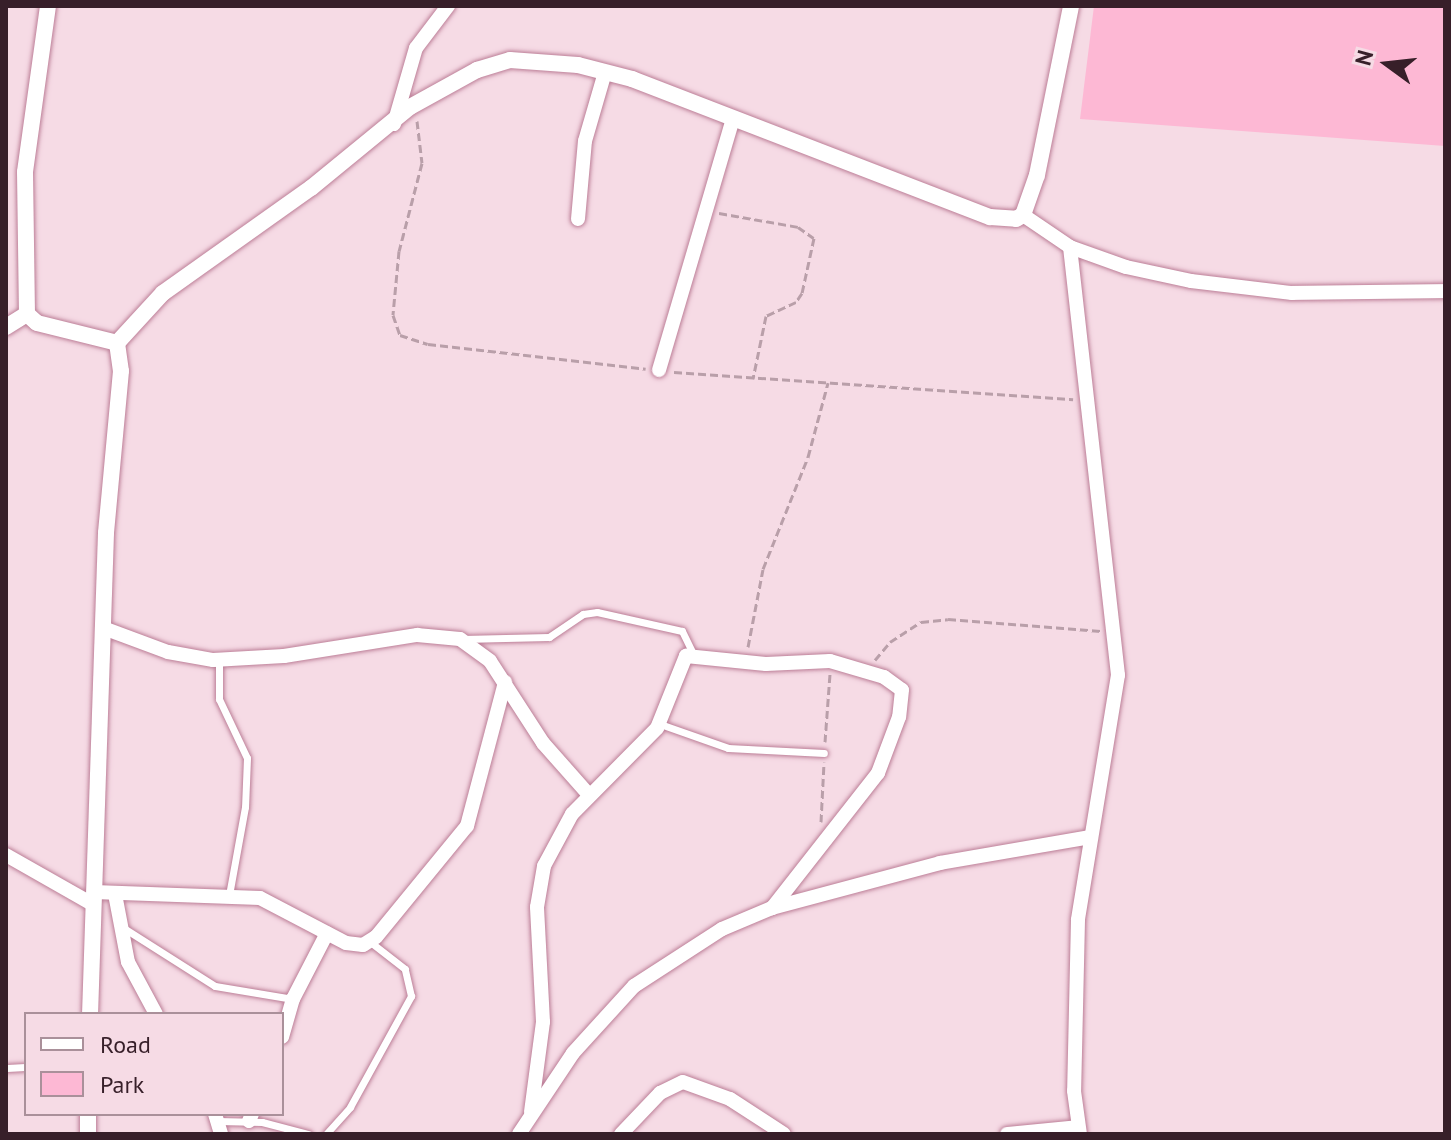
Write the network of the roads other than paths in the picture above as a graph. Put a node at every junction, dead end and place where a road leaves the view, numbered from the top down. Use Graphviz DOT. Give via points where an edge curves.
graph roads {
  1 [pos="48,6"];
  2 [pos="448,6"];
  3 [pos="1071,6"];
  4 [pos="605,72"];
  5 [pos="733,118"];
  6 [pos="394,124"];
  7 [pos="1023,215"];
  8 [pos="578,219"];
  9 [pos="1070,247"];
  10 [pos="1445,291"];
  11 [pos="27,314"];
  12 [pos="6,327"];
  13 [pos="117,343"];
  14 [pos="659,370"];
  15 [pos="106,629"];
  16 [pos="460,639"];
  17 [pos="693,654"];
  18 [pos="219,660"];
  19 [pos="505,682"];
  20 [pos="660,724"];
  21 [pos="824,753"];
  22 [pos="589,795"];
  23 [pos="1091,837"];
  24 [pos="6,855"];
  25 [pos="115,894"];
  26 [pos="229,895"];
  27 [pos="94,898"];
  28 [pos="772,908"];
  29 [pos="118,925"];
  30 [pos="327,933"];
  31 [pos="369,941"];
  32 [pos="293,999"];
  33 [pos="90,1012"];
  34 [pos="155,1012"];
  35 [pos="284,1030"];
  36 [pos="531,1112"];
  37 [pos="251,1117"];
  38 [pos="218,1123"];
  39 [pos="1079,1131"];
  40 [pos="308,1134"];
  41 [pos="326,1134"];
  42 [pos="519,1134"];
  43 [pos="621,1134"];
  44 [pos="784,1134"];
  45 [pos="1007,1134"];
  1 -- 11 [label="street" via="25,172"];
  2 -- 6 [label="street" via="416,48"];
  3 -- 7 [label="street" via="1045,141"];
  4 -- 5 [label="street"];
  4 -- 6 [label="street" via="510,60 477,70 410,107"];
  4 -- 8 [label="street" via="585,141"];
  5 -- 7 [label="street" via="990,217"];
  5 -- 14 [label="street"];
  6 -- 13 [label="street" via="163,293"];
  7 -- 9 [label="street"];
  9 -- 10 [label="street" via="1126,267 1191,281 1292,293"];
  9 -- 23 [label="street" via="1118,675"];
  11 -- 12 [label="street"];
  11 -- 13 [label="street" via="37,323"];
  13 -- 15 [label="street" via="121,390 106,533"];
  15 -- 18 [label="street" via="168,652"];
  15 -- 27 [label="street"];
  16 -- 17 [label="lane" via="549,637 583,614 597,612 682,631"];
  16 -- 18 [label="street" via="417,635 284,656"];
  16 -- 19 [label="street" via="490,661"];
  17 -- 20 [label="street" via="683,659"];
  17 -- 28 [label="street" via="745,662 830,661 866,670 902,690 890,741 858,804"];
  18 -- 26 [label="lane" via="219,699 247,758 245,807"];
  19 -- 22 [label="street" via="543,743"];
  19 -- 31 [label="street" via="467,826"];
  20 -- 21 [label="lane" via="728,748"];
  20 -- 22 [label="street"];
  22 -- 36 [label="street" via="554,842 540,887 543,1022"];
  23 -- 28 [label="street" via="940,863"];
  23 -- 39 [label="street" via="1073,984"];
  24 -- 27 [label="street"];
  25 -- 26 [label="street" via="176,899"];
  25 -- 27 [label="street"];
  25 -- 29 [label="street"];
  26 -- 30 [label="street" via="260,898"];
  27 -- 33 [label="street"];
  28 -- 36 [label="street" via="722,929 634,986 595,1025"];
  29 -- 32 [label="lane" via="215,986"];
  29 -- 34 [label="street" via="128,962"];
  30 -- 31 [label="street" via="346,943"];
  30 -- 32 [label="street"];
  31 -- 41 [label="lane" via="405,969 411,996 350,1107"];
  32 -- 35 [label="street"];
  36 -- 42 [label="street"];
  37 -- 38 [label="lane"];
  37 -- 40 [label="lane"];
  39 -- 45 [label="street"];
  43 -- 44 [label="street" via="660,1093 683,1082 730,1099"];
}
